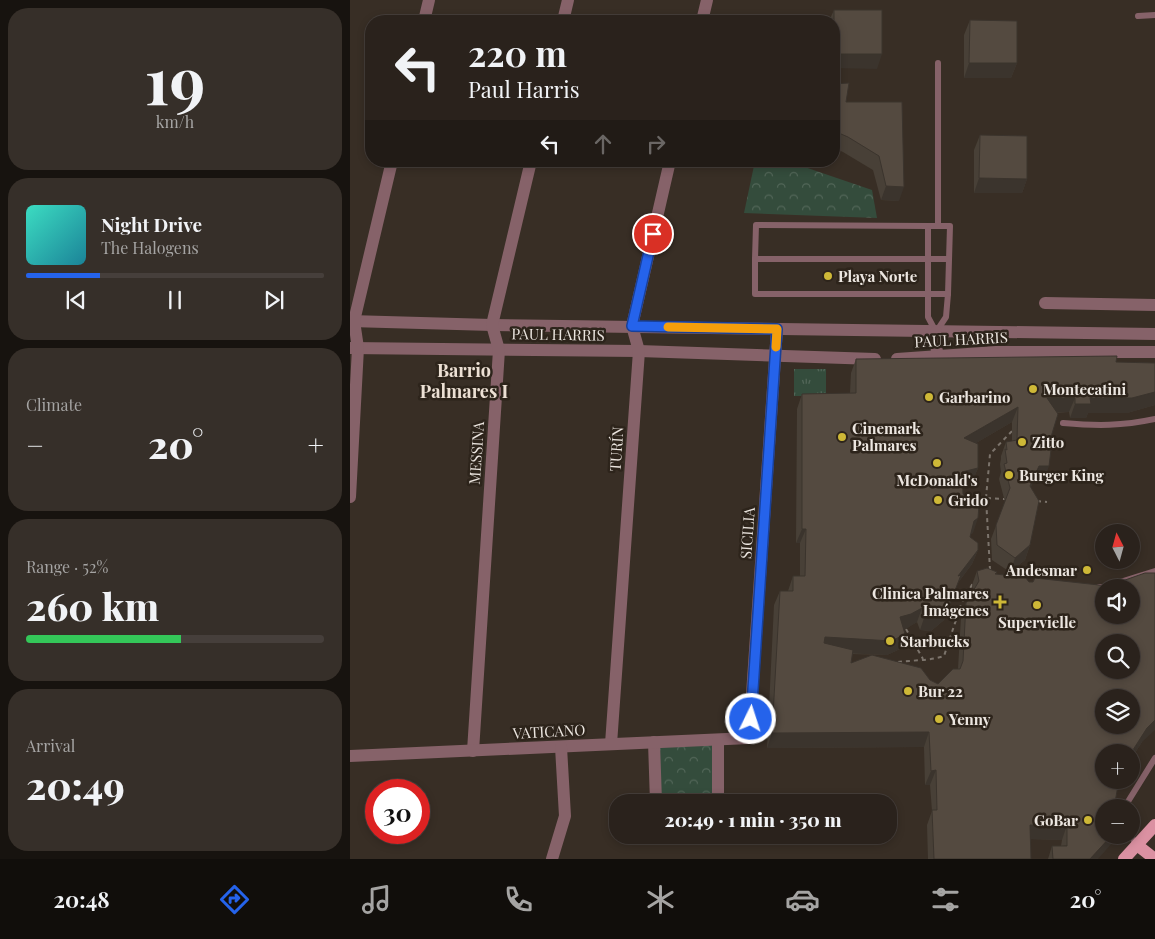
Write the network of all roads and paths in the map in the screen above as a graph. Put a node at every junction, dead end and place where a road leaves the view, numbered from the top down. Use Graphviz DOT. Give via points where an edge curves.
graph roads {
  1 [pos="430,0"];
  2 [pos="568,0"];
  3 [pos="707,0"];
  4 [pos="426,15"];
  5 [pos="564,15"];
  6 [pos="703,15"];
  7 [pos="1155,15"];
  8 [pos="1138,16"];
  9 [pos="938,63"];
  10 [pos="390,167"];
  11 [pos="529,167"];
  12 [pos="669,167"];
  13 [pos="928,226"];
  14 [pos="938,226"];
  15 [pos="756,259"];
  16 [pos="928,259"];
  17 [pos="949,259"];
  18 [pos="928,294"];
  19 [pos="948,294"];
  20 [pos="1045,303"];
  21 [pos="1155,305"];
  22 [pos="352,321"];
  23 [pos="492,325"];
  24 [pos="632,326"];
  25 [pos="777,329"];
  26 [pos="936,332"];
  27 [pos="1155,334"];
  28 [pos="354,348"];
  29 [pos="500,350"];
  30 [pos="639,351"];
  31 [pos="1155,352"];
  32 [pos="775,356"];
  33 [pos="938,356"];
  34 [pos="1155,419"];
  35 [pos="1063,423"];
  36 [pos="1018,424"];
  37 [pos="350,497"];
  38 [pos="986,498"];
  39 [pos="1012,500"];
  40 [pos="1030,501"];
  41 [pos="1047,502"];
  42 [pos="1155,571"];
  43 [pos="990,573"];
  44 [pos="1130,579"];
  45 [pos="974,581"];
  46 [pos="906,629"];
  47 [pos="923,659"];
  48 [pos="890,664"];
  49 [pos="749,738"];
  50 [pos="718,740"];
  51 [pos="654,742"];
  52 [pos="611,744"];
  53 [pos="560,747"];
  54 [pos="473,751"];
  55 [pos="350,756"];
  56 [pos="1155,758"];
  57 [pos="656,794"];
  58 [pos="718,794"];
  59 [pos="1130,799"];
  60 [pos="1155,825"];
  61 [pos="1140,836"];
  62 [pos="1132,844"];
  63 [pos="1138,844"];
  64 [pos="552,859"];
  65 [pos="1124,859"];
  66 [pos="1155,859"];
  1 -- 4 [label="street"];
  2 -- 5 [label="street"];
  3 -- 6 [label="street"];
  7 -- 8 [label="lane"];
  9 -- 14 [label="lane"];
  10 -- 22 [label="street"];
  11 -- 23 [label="street"];
  12 -- 24 [label="street, TURÍN"];
  13 -- 14 [label="lane"];
  13 -- 15 [label="lane" via="756,226"];
  13 -- 16 [label="lane"];
  14 -- 17 [label="lane" via="950,226"];
  15 -- 16 [label="lane"];
  15 -- 18 [label="lane" via="755,294"];
  16 -- 17 [label="lane"];
  16 -- 18 [label="lane"];
  17 -- 19 [label="lane"];
  18 -- 19 [label="lane"];
  18 -- 26 [label="lane" via="928,317"];
  19 -- 26 [label="lane" via="946,317"];
  20 -- 21 [label="street"];
  22 -- 23 [label="street, PAUL HARRIS"];
  22 -- 28 [label="street"];
  23 -- 24 [label="street, PAUL HARRIS"];
  23 -- 29 [label="street, MESSINA"];
  24 -- 25 [label="street, PAUL HARRIS"];
  24 -- 30 [label="street, TURÍN"];
  25 -- 26 [label="street, PAUL HARRIS"];
  25 -- 32 [label="street, SICILIA"];
  26 -- 27 [label="street, PAUL HARRIS"];
  26 -- 33 [label="street"];
  28 -- 29 [label="street, PAUL HARRIS"];
  28 -- 37 [label="street"];
  29 -- 30 [label="street, PAUL HARRIS"];
  29 -- 54 [label="street, MESSINA"];
  30 -- 32 [label="street, PAUL HARRIS"];
  30 -- 52 [label="street, TURÍN"];
  31 -- 33 [label="street, PAUL HARRIS" via="996,352"];
  32 -- 33 [label="street, PAUL HARRIS" via="889,360"];
  32 -- 49 [label="street, SICILIA"];
  34 -- 35 [label="lane" via="1098,426"];
  36 -- 38 [label="path" via="990,454"];
  38 -- 39 [label="path"];
  38 -- 43 [label="path"];
  40 -- 41 [label="path"];
  42 -- 44 [label="lane"];
  45 -- 47 [label="path" via="962,602 944,656"];
  46 -- 47 [label="path"];
  47 -- 48 [label="path"];
  49 -- 50 [label="street, VATICANO"];
  50 -- 51 [label="street, VATICANO"];
  50 -- 58 [label="street"];
  51 -- 52 [label="street, VATICANO"];
  51 -- 57 [label="street"];
  52 -- 53 [label="street, VATICANO"];
  53 -- 54 [label="street, VATICANO"];
  53 -- 64 [label="street" via="565,816"];
  54 -- 55 [label="street, VATICANO"];
  56 -- 59 [label="lane"];
  60 -- 61 [label="main road"];
  62 -- 65 [label="main road"];
  63 -- 66 [label="main road"];
}
